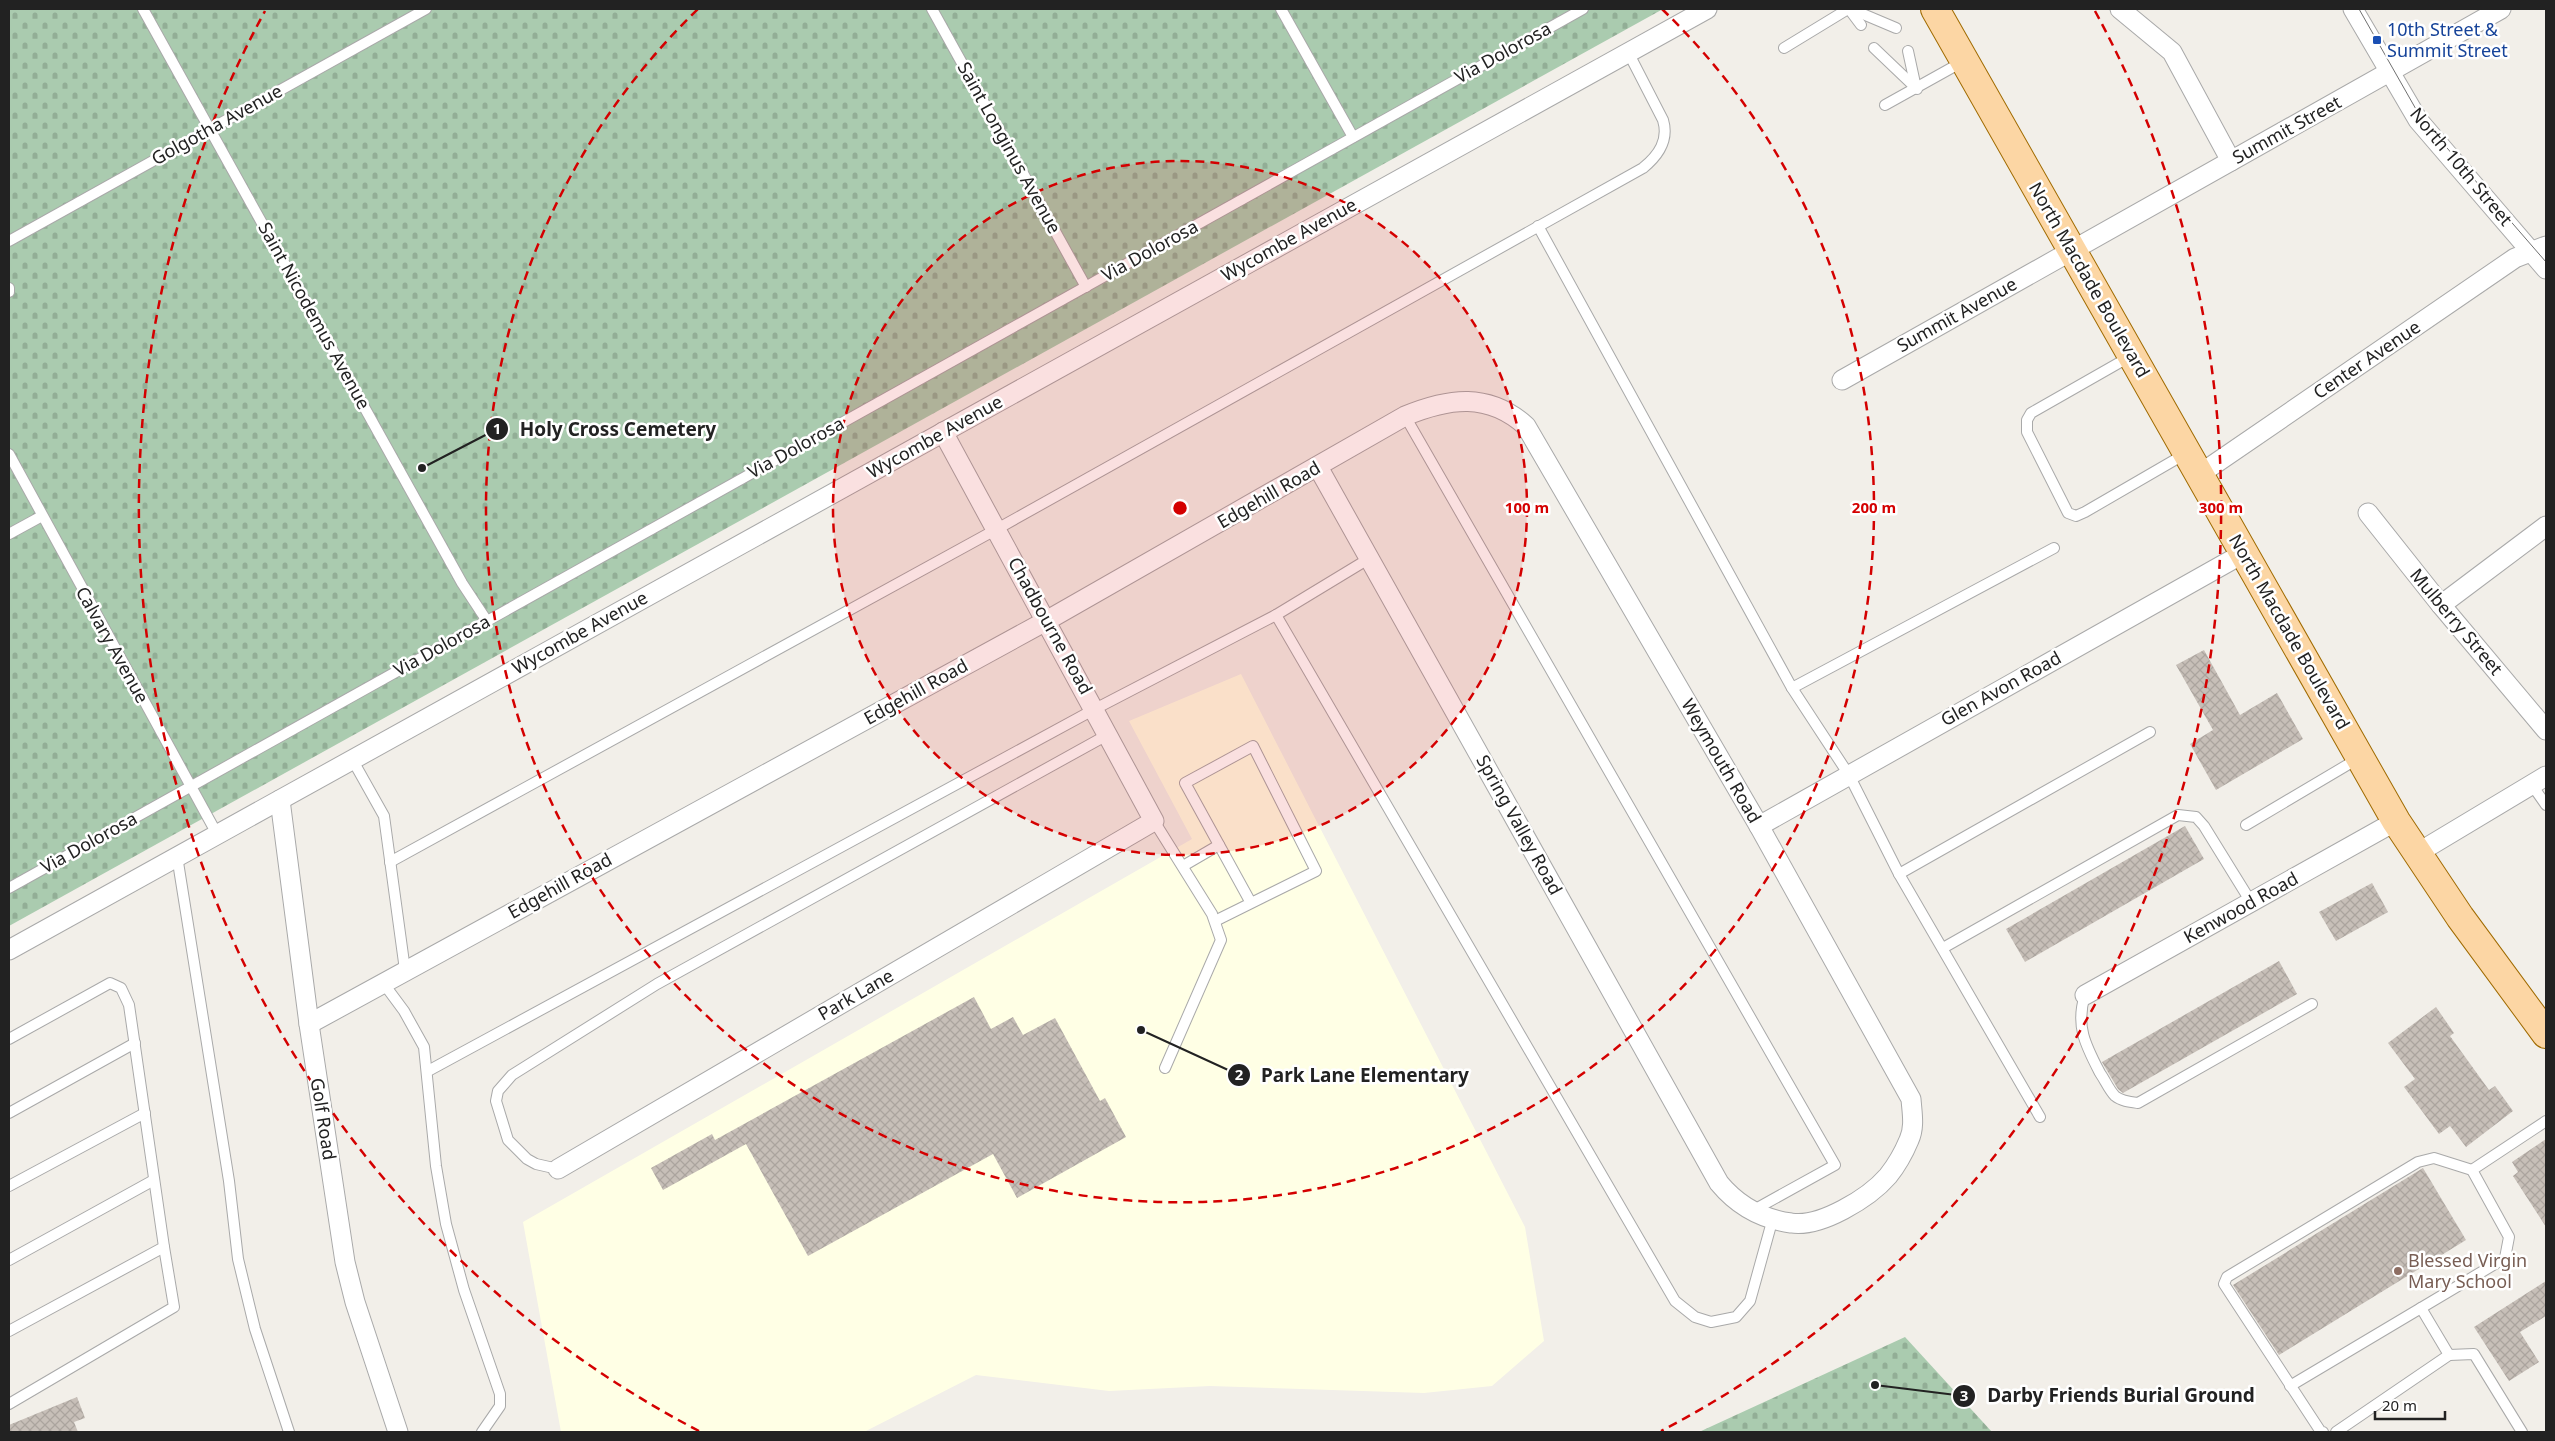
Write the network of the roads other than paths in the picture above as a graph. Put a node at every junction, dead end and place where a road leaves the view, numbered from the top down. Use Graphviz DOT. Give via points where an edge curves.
graph roads {
  1 [pos="144,9"];
  2 [pos="426,9"];
  3 [pos="932,9"];
  4 [pos="1281,9"];
  5 [pos="1583,9"];
  6 [pos="1707,9"];
  7 [pos="1849,9"];
  8 [pos="1935,9"];
  9 [pos="2120,9"];
  10 [pos="2353,9"];
  11 [pos="2501,9"];
  12 [pos="1861,25"];
  13 [pos="1896,28"];
  14 [pos="1784,48"];
  15 [pos="1874,48"];
  16 [pos="1908,51"];
  17 [pos="1628,52"];
  18 [pos="1965,61"];
  19 [pos="2390,72"];
  20 [pos="1917,89"];
  21 [pos="1885,105"];
  22 [pos="210,129"];
  23 [pos="1353,137"];
  24 [pos="2232,161"];
  25 [pos="1538,226"];
  26 [pos="9,241"];
  27 [pos="2072,250"];
  28 [pos="2538,250"];
  29 [pos="2546,269"];
  30 [pos="1086,287"];
  31 [pos="9,288"];
  32 [pos="9,292"];
  33 [pos="2132,356"];
  34 [pos="1842,380"];
  35 [pos="1404,416"];
  36 [pos="1526,426"];
  37 [pos="943,432"];
  38 [pos="9,454"];
  39 [pos="2194,464"];
  40 [pos="1318,467"];
  41 [pos="2368,513"];
  42 [pos="42,516"];
  43 [pos="2546,526"];
  44 [pos="997,529"];
  45 [pos="9,534"];
  46 [pos="2054,548"];
  47 [pos="2244,553"];
  48 [pos="1370,558"];
  49 [pos="2441,605"];
  50 [pos="1276,615"];
  51 [pos="487,621"];
  52 [pos="1046,621"];
  53 [pos="1792,688"];
  54 [pos="1095,709"];
  55 [pos="2546,730"];
  56 [pos="2150,732"];
  57 [pos="1109,734"];
  58 [pos="2360,757"];
  59 [pos="352,759"];
  60 [pos="1849,775"];
  61 [pos="2539,781"];
  62 [pos="190,787"];
  63 [pos="280,800"];
  64 [pos="2546,805"];
  65 [pos="1154,821"];
  66 [pos="2396,821"];
  67 [pos="2246,825"];
  68 [pos="1759,826"];
  69 [pos="217,834"];
  70 [pos="1220,845"];
  71 [pos="2416,854"];
  72 [pos="170,860"];
  73 [pos="390,862"];
  74 [pos="1183,866"];
  75 [pos="1899,874"];
  76 [pos="9,888"];
  77 [pos="2252,902"];
  78 [pos="1251,903"];
  79 [pos="1215,922"];
  80 [pos="1943,948"];
  81 [pos="9,950"];
  82 [pos="405,970"];
  83 [pos="384,984"];
  84 [pos="2086,995"];
  85 [pos="2312,1004"];
  86 [pos="309,1024"];
  87 [pos="2546,1034"];
  88 [pos="9,1040"];
  89 [pos="135,1043"];
  90 [pos="1165,1068"];
  91 [pos="428,1071"];
  92 [pos="1911,1099"];
  93 [pos="9,1113"];
  94 [pos="144,1113"];
  95 [pos="2040,1116"];
  96 [pos="2546,1121"];
  97 [pos="558,1169"];
  98 [pos="2472,1170"];
  99 [pos="154,1180"];
  100 [pos="9,1186"];
  101 [pos="1752,1211"];
  102 [pos="1773,1218"];
  103 [pos="164,1247"];
  104 [pos="9,1260"];
  105 [pos="2420,1308"];
  106 [pos="9,1331"];
  107 [pos="2449,1355"];
  108 [pos="2290,1386"];
  109 [pos="9,1404"];
  110 [pos="290,1432"];
  111 [pos="398,1432"];
  112 [pos="482,1432"];
  113 [pos="2323,1432"];
  114 [pos="2336,1432"];
  115 [pos="2522,1432"];
  1 -- 22 [label="lane, Saint Nicodemus Avenue"];
  2 -- 22 [label="lane, Golgotha Avenue"];
  3 -- 30 [label="lane, Saint Longinus Avenue"];
  4 -- 23 [label="lane"];
  5 -- 23 [label="lane, Via Dolorosa"];
  6 -- 17 [label="street, Wycombe Avenue"];
  7 -- 12 [label="lane"];
  7 -- 13 [label="lane"];
  7 -- 14 [label="lane"];
  8 -- 18 [label="main road, North Macdade Boulevard"];
  9 -- 24 [label="street" via="2172,52"];
  10 -- 19 [label="street, North 10th Street"];
  11 -- 19 [label="street, Summit Street"];
  15 -- 20 [label="lane"];
  16 -- 20 [label="lane"];
  17 -- 25 [label="lane" via="1663,120 1666,130 1663,144 1656,157 1643,168"];
  17 -- 37 [label="street, Wycombe Avenue"];
  18 -- 20 [label="lane"];
  18 -- 27 [label="main road, North Macdade Boulevard"];
  19 -- 24 [label="street, Summit Street"];
  19 -- 28 [label="street, North 10th Street" via="2418,120"];
  20 -- 21 [label="lane"];
  22 -- 26 [label="lane, Golgotha Avenue"];
  22 -- 51 [label="lane, Saint Nicodemus Avenue" via="462,583"];
  23 -- 30 [label="lane, Via Dolorosa"];
  24 -- 27 [label="street, Summit Street"];
  25 -- 44 [label="lane"];
  25 -- 53 [label="lane"];
  27 -- 33 [label="main road, North Macdade Boulevard"];
  27 -- 34 [label="street, Summit Avenue"];
  28 -- 29 [label="street, North 10th Street"];
  28 -- 39 [label="street, Center Avenue" via="2515,258"];
  30 -- 51 [label="lane, Via Dolorosa"];
  31 -- 32 [label="lane"];
  33 -- 39 [label="main road, North Macdade Boulevard"];
  33 -- 39 [label="lane" via="2031,413 2026,420 2027,432 2068,513 2076,516"];
  35 -- 36 [label="street, Edgehill Road" via="1442,404 1471,402 1499,407 1512,413"];
  35 -- 40 [label="street, Edgehill Road"];
  35 -- 101 [label="lane" via="1835,1165"];
  36 -- 68 [label="street, Weymouth Road"];
  37 -- 44 [label="street, Chadbourne Road"];
  37 -- 59 [label="street, Wycombe Avenue"];
  38 -- 42 [label="lane, Calvary Avenue"];
  39 -- 47 [label="main road, North Macdade Boulevard"];
  40 -- 48 [label="street, Spring Valley Road"];
  40 -- 52 [label="street, Edgehill Road"];
  41 -- 49 [label="street, Mulberry Street"];
  42 -- 45 [label="lane"];
  42 -- 62 [label="lane, Calvary Avenue"];
  43 -- 49 [label="street"];
  44 -- 52 [label="street, Chadbourne Road"];
  44 -- 73 [label="lane"];
  46 -- 53 [label="lane"];
  47 -- 58 [label="main road, North Macdade Boulevard"];
  47 -- 60 [label="street, Glen Avon Road"];
  48 -- 50 [label="lane"];
  48 -- 101 [label="street, Spring Valley Road" via="1720,1184 1731,1198"];
  49 -- 55 [label="street, Mulberry Street"];
  50 -- 54 [label="lane"];
  50 -- 102 [label="lane" via="1674,1301 1683,1310 1703,1319 1725,1321 1736,1317 1750,1301"];
  51 -- 62 [label="lane, Via Dolorosa"];
  52 -- 54 [label="street, Chadbourne Road"];
  52 -- 82 [label="street, Edgehill Road"];
  53 -- 60 [label="lane"];
  54 -- 57 [label="street, Chadbourne Road"];
  54 -- 91 [label="lane"];
  56 -- 75 [label="lane"];
  57 -- 65 [label="street, Chadbourne Road"];
  57 -- 97 [label="lane" via="657,984 512,1075 498,1091 496,1101 508,1140 527,1159"];
  58 -- 66 [label="main road, North Macdade Boulevard"];
  58 -- 67 [label="lane"];
  59 -- 63 [label="street, Wycombe Avenue"];
  59 -- 73 [label="lane" via="384,816"];
  60 -- 68 [label="street, Glen Avon Road"];
  60 -- 75 [label="lane"];
  61 -- 64 [label="lane"];
  61 -- 71 [label="street"];
  62 -- 69 [label="lane, Calvary Avenue"];
  62 -- 76 [label="lane, Via Dolorosa"];
  63 -- 69 [label="street, Wycombe Avenue"];
  63 -- 86 [label="street, Golf Road"];
  65 -- 74 [label="lane"];
  65 -- 97 [label="street, Park Lane"];
  66 -- 71 [label="main road, North Macdade Boulevard"];
  66 -- 77 [label="street, Kenwood Road"];
  68 -- 92 [label="street, Weymouth Road"];
  69 -- 72 [label="street, Wycombe Avenue"];
  70 -- 74 [label="lane"];
  70 -- 78 [label="lane"];
  70 -- 78 [label="lane" via="1185,783 1253,746 1316,871"];
  71 -- 87 [label="main road, North Macdade Boulevard"];
  72 -- 81 [label="street, Wycombe Avenue"];
  72 -- 110 [label="lane" via="229,1181 238,1259 255,1329"];
  73 -- 82 [label="lane"];
  74 -- 79 [label="lane"];
  75 -- 80 [label="lane"];
  77 -- 80 [label="lane" via="2204,826 2196,817 2178,815"];
  77 -- 84 [label="street, Kenwood Road"];
  78 -- 79 [label="lane"];
  79 -- 90 [label="lane" via="1221,940"];
  80 -- 95 [label="lane"];
  82 -- 83 [label="street, Edgehill Road"];
  83 -- 86 [label="street, Edgehill Road"];
  83 -- 91 [label="lane" via="417,1032 424,1047"];
  84 -- 85 [label="lane" via="2080,1020 2085,1045 2117,1097 2138,1103"];
  86 -- 111 [label="street, Golf Road" via="345,1262"];
  88 -- 89 [label="lane" via="110,983 121,988 129,1005"];
  89 -- 93 [label="lane"];
  89 -- 94 [label="lane"];
  91 -- 112 [label="lane" via="436,1166 446,1224 464,1290 500,1394 500,1406"];
  92 -- 102 [label="street, Spring Valley Road" via="1913,1120 1910,1139 1888,1177 1866,1195 1831,1215 1800,1223"];
  94 -- 99 [label="lane"];
  94 -- 100 [label="lane"];
  96 -- 98 [label="lane"];
  98 -- 105 [label="lane" via="2509,1237 2505,1258"];
  98 -- 108 [label="lane" via="2434,1158 2418,1162 2227,1277 2224,1284"];
  99 -- 103 [label="lane"];
  99 -- 104 [label="lane"];
  101 -- 102 [label="street, Spring Valley Road"];
  103 -- 106 [label="lane"];
  103 -- 109 [label="lane" via="174,1307"];
  105 -- 107 [label="lane"];
  105 -- 108 [label="lane"];
  107 -- 114 [label="lane"];
  107 -- 115 [label="lane" via="2474,1354"];
  108 -- 113 [label="lane"];
}
